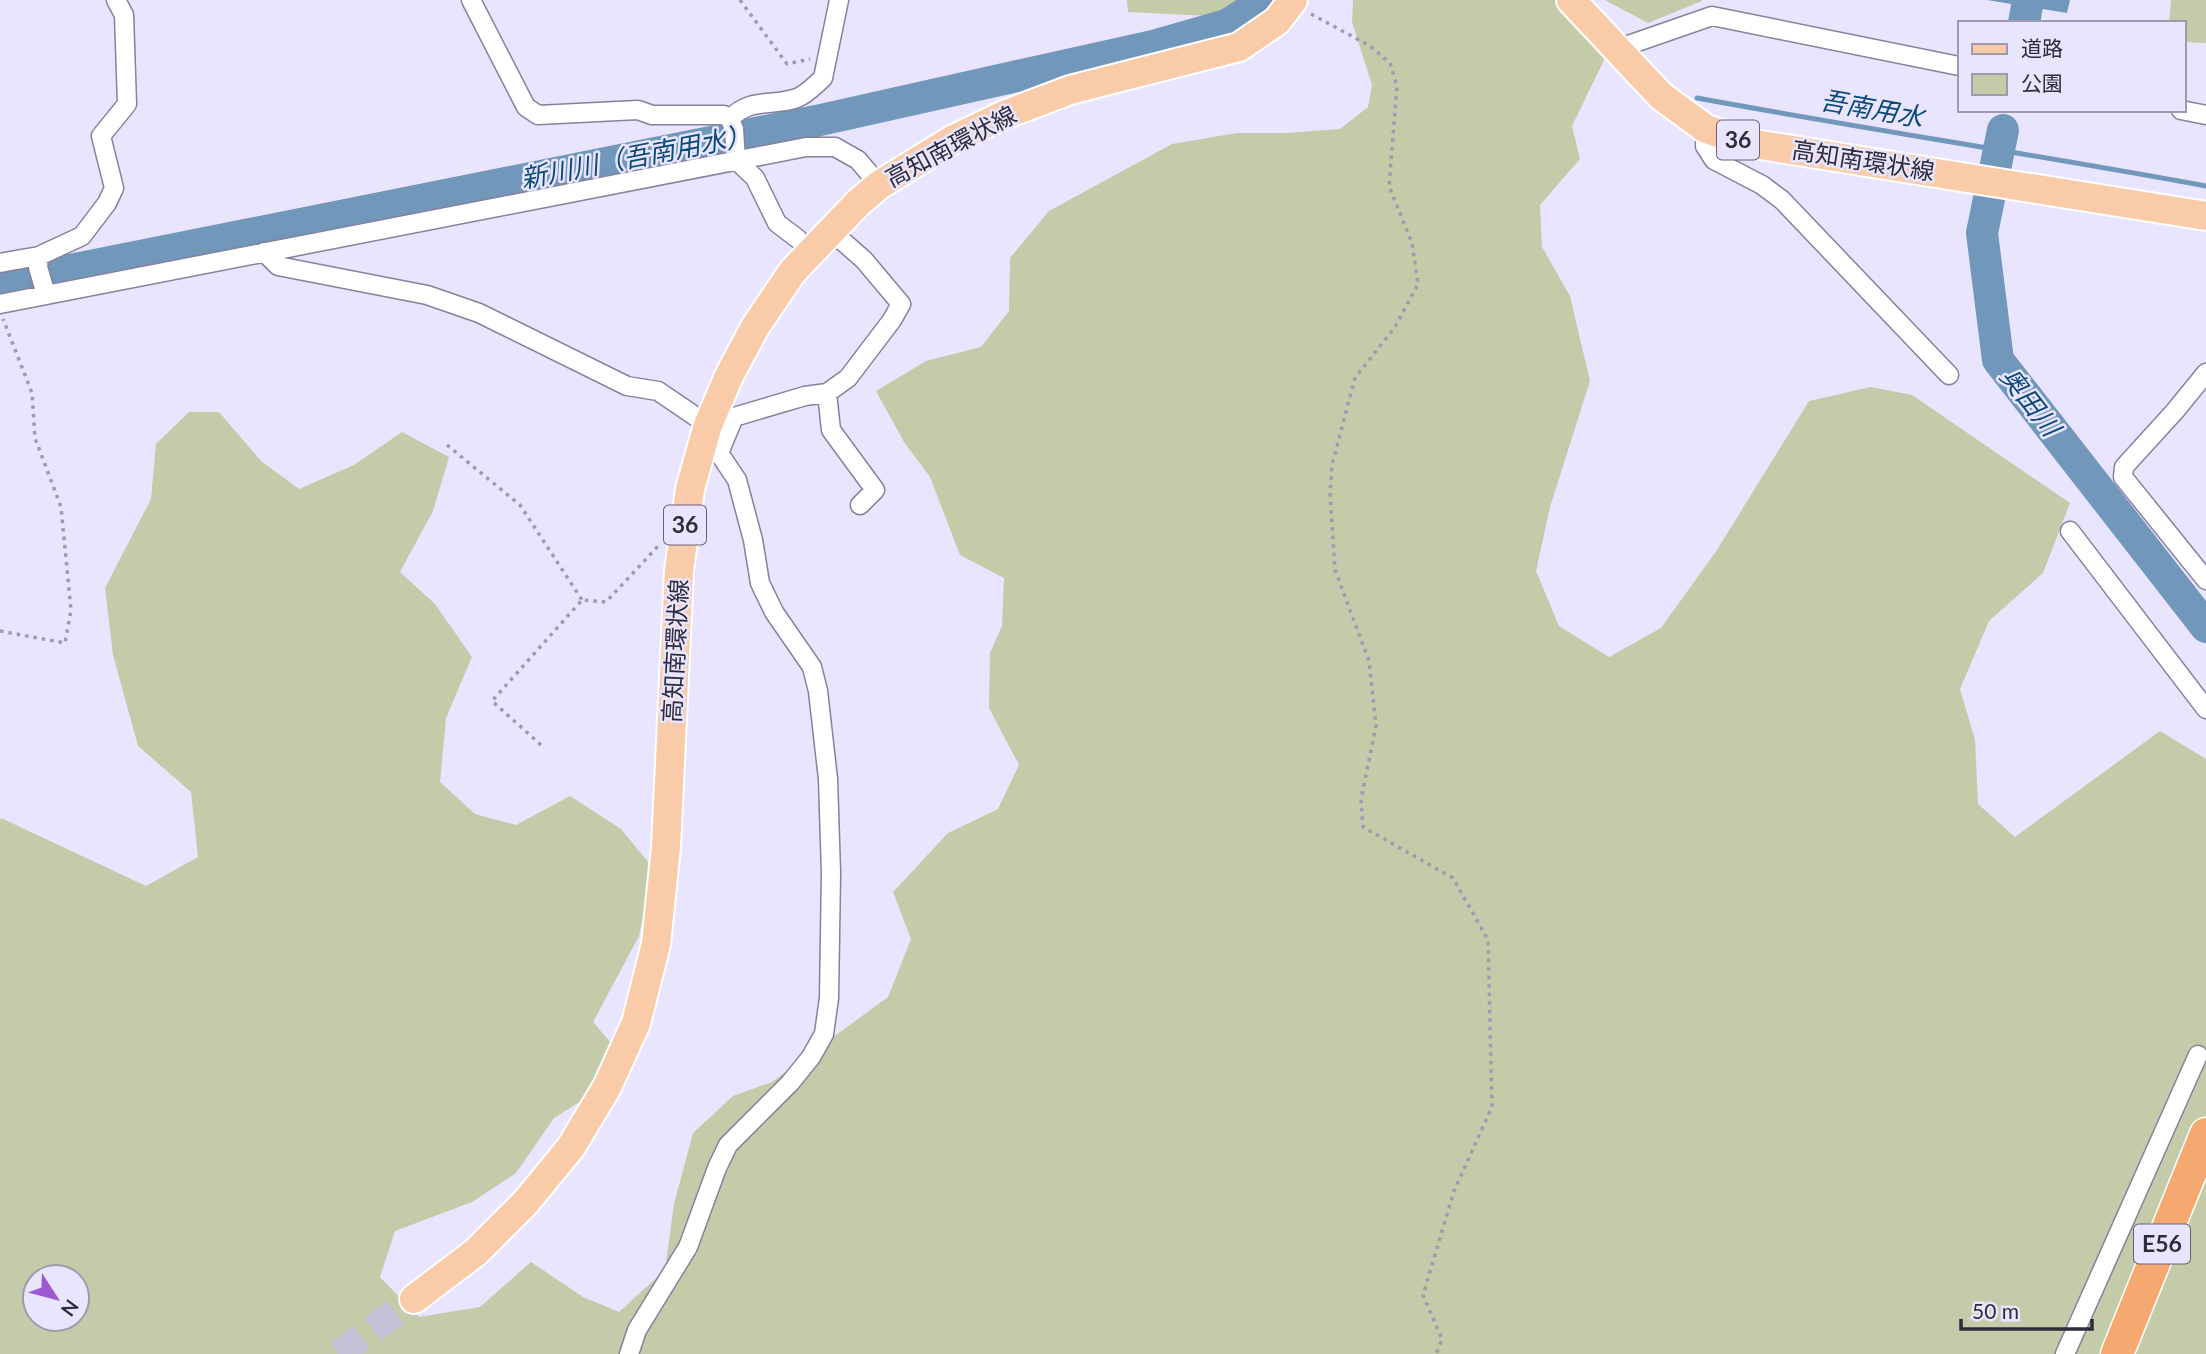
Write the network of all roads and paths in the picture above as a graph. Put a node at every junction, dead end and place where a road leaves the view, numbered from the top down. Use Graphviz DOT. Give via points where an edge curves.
graph roads {
  1 [pos="116,0"];
  2 [pos="471,0"];
  3 [pos="740,0"];
  4 [pos="839,0"];
  5 [pos="1572,0"];
  6 [pos="1291,2"];
  7 [pos="1617,49"];
  8 [pos="829,54"];
  9 [pos="1958,66"];
  10 [pos="2185,111"];
  11 [pos="2206,115"];
  12 [pos="732,124"];
  13 [pos="1706,128"];
  14 [pos="736,154"];
  15 [pos="879,185"];
  16 [pos="2206,216"];
  17 [pos="831,231"];
  18 [pos="798,239"];
  19 [pos="264,252"];
  20 [pos="38,261"];
  21 [pos="0,263"];
  22 [pos="45,291"];
  23 [pos="0,304"];
  24 [pos="0,310"];
  25 [pos="2206,373"];
  26 [pos="1949,375"];
  27 [pos="827,393"];
  28 [pos="717,429"];
  29 [pos="447,445"];
  30 [pos="860,505"];
  31 [pos="2070,531"];
  32 [pos="663,541"];
  33 [pos="2206,580"];
  34 [pos="582,600"];
  35 [pos="0,631"];
  36 [pos="2206,709"];
  37 [pos="541,745"];
  38 [pos="2198,1055"];
  39 [pos="2206,1134"];
  40 [pos="414,1299"];
  41 [pos="629,1354"];
  42 [pos="1436,1354"];
  43 [pos="2065,1354"];
  44 [pos="2117,1354"];
  1 -- 20 [label="street" via="124,15 127,104 101,136 114,188 82,236"];
  2 -- 12 [label="street" via="526,107 538,115 638,110 652,115 724,115"];
  3 -- 8 [label="path" via="787,64"];
  4 -- 8 [label="street"];
  5 -- 7 [label="main road, 高知南環状線 / 36"];
  6 -- 15 [label="main road, 高知南環状線 / 36" via="1277,21 1239,47 1070,90 1004,115"];
  6 -- 42 [label="path" via="1370,46 1390,63 1397,86 1389,187 1412,243 1418,284 1395,327 1354,378 1332,465 1330,493 1335,570 1369,661 1376,726 1361,799 1363,827 1453,878 1488,940 1492,1107 1454,1191 1423,1295 1442,1339"];
  7 -- 9 [label="street" via="1712,16"];
  7 -- 13 [label="main road, 高知南環状線 / 36" via="1661,96"];
  8 -- 12 [label="street" via="823,78 812,89 797,98 738,109"];
  10 -- 11 [label="street"];
  12 -- 14 [label="street"];
  13 -- 16 [label="main road, 高知南環状線 / 36" via="1748,143"];
  13 -- 26 [label="street" via="1705,146 1714,160 1782,200"];
  14 -- 15 [label="street" via="835,147 858,160"];
  14 -- 18 [label="street" via="755,178 777,223"];
  14 -- 19 [label="street"];
  15 -- 17 [label="main road, 高知南環状線 / 36"];
  17 -- 27 [label="street" via="901,303 848,377"];
  17 -- 28 [label="main road, 高知南環状線 / 36" via="793,271 755,327 729,376"];
  19 -- 22 [label="street"];
  19 -- 28 [label="street" via="278,266 427,295 479,313 626,386 658,391"];
  20 -- 21 [label="street"];
  20 -- 22 [label="street"];
  22 -- 23 [label="street"];
  24 -- 35 [label="path" via="32,393 35,438 61,507 71,610 65,643"];
  25 -- 33 [label="street" via="2124,467 2123,477"];
  27 -- 28 [label="street" via="734,417"];
  27 -- 30 [label="street" via="831,430 876,490"];
  28 -- 40 [label="main road, 高知南環状線 / 36" via="690,489 679,570 666,847 656,944 636,1023 607,1087 571,1147 477,1252"];
  28 -- 41 [label="street" via="719,453 737,480 760,583 811,667 818,691 828,779 829,998 824,1034 811,1057 729,1146 688,1247 637,1330"];
  29 -- 34 [label="path" via="520,505"];
  31 -- 36 [label="street"];
  32 -- 34 [label="path" via="606,602"];
  34 -- 37 [label="path" via="492,701"];
  38 -- 43 [label="street"];
  39 -- 44 [label="highway, E56"];
}
